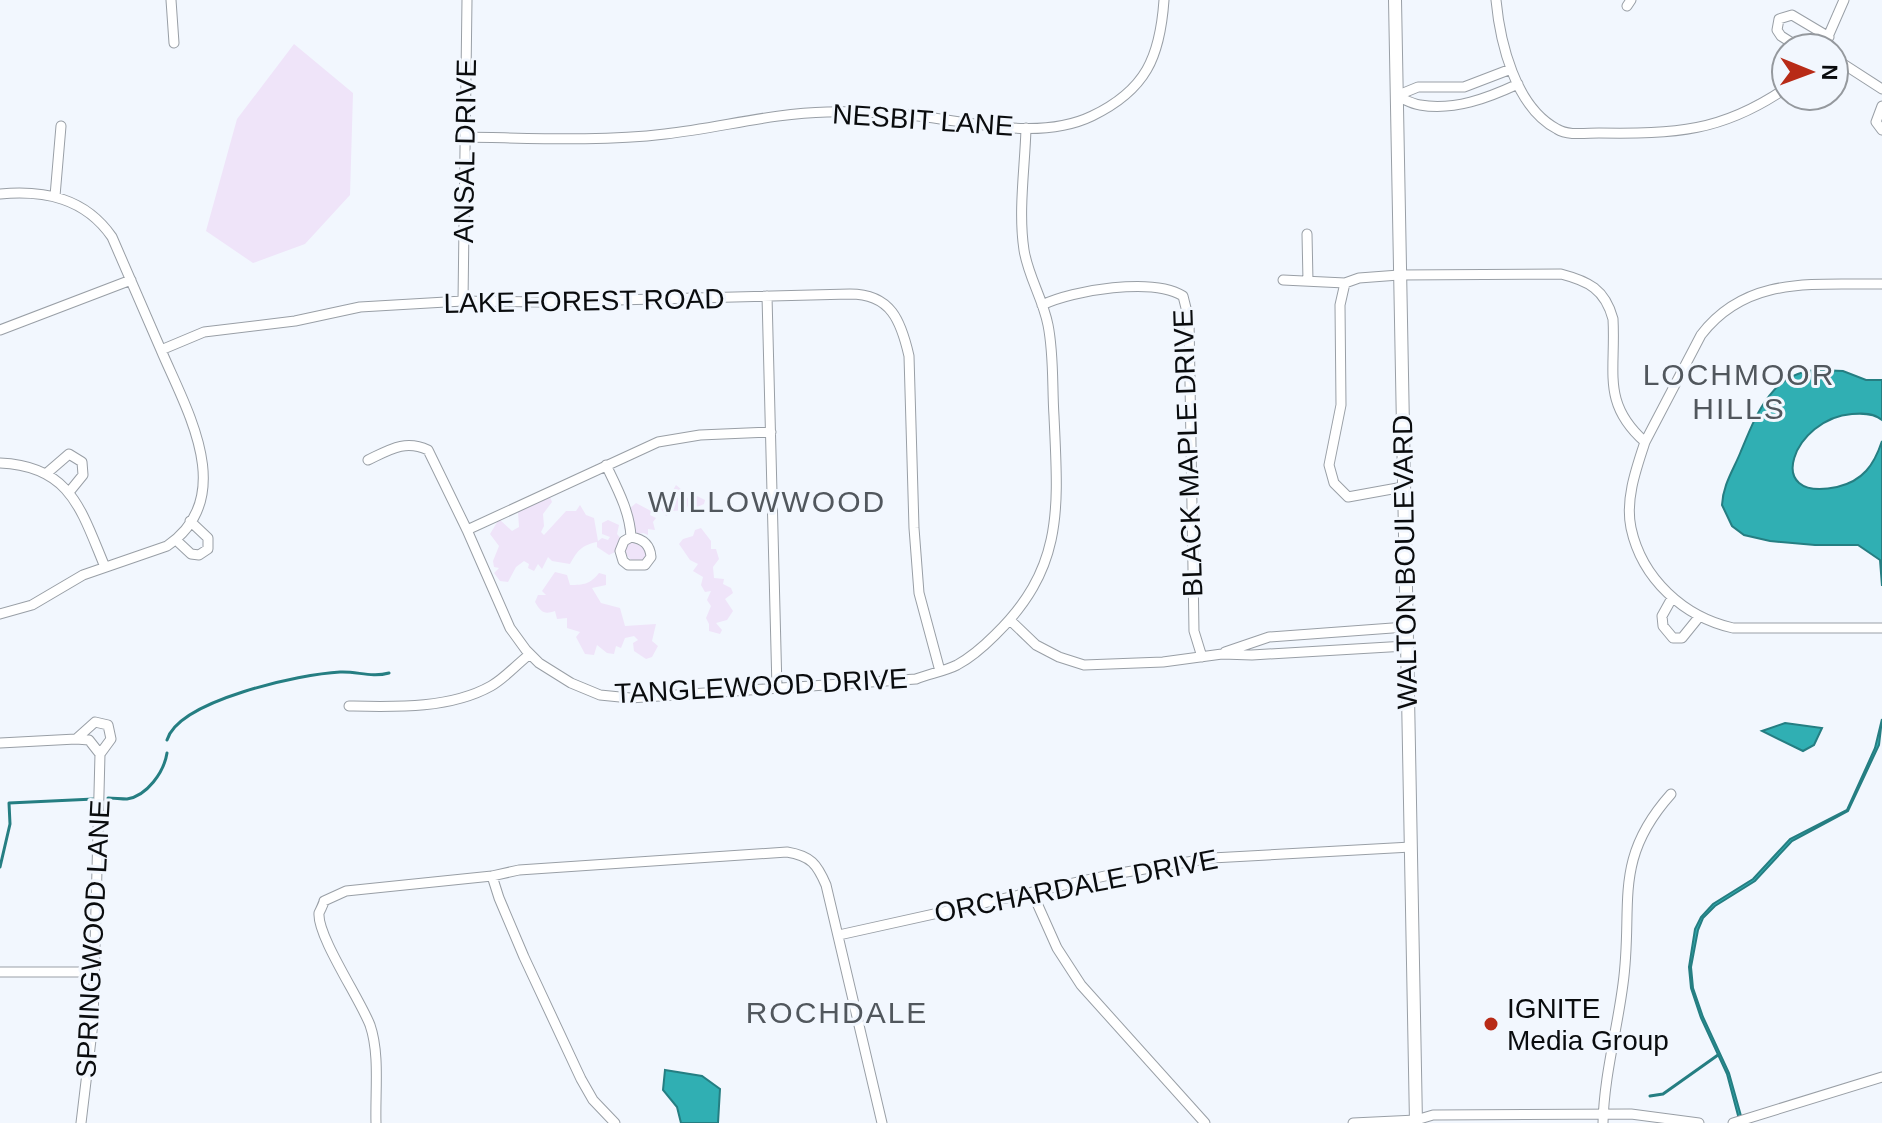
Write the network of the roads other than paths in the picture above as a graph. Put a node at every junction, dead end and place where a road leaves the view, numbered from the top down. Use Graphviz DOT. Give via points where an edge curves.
graph roads {
  1 [pos="171,0"];
  2 [pos="467,0"];
  3 [pos="1164,0"];
  4 [pos="1395,0"];
  5 [pos="1496,0"];
  6 [pos="1844,0"];
  7 [pos="1778,32"];
  8 [pos="1821,32"];
  9 [pos="1831,32"];
  10 [pos="174,43"];
  11 [pos="1850,68"];
  12 [pos="1514,77"];
  13 [pos="1882,89"];
  14 [pos="1396,96"];
  15 [pos="1770,99"];
  16 [pos="1882,106"];
  17 [pos="61,126"];
  18 [pos="1026,128"];
  19 [pos="1882,130"];
  20 [pos="465,137"];
  21 [pos="0,194"];
  22 [pos="55,196"];
  23 [pos="1307,234"];
  24 [pos="1399,275"];
  25 [pos="131,280"];
  26 [pos="1283,280"];
  27 [pos="1308,281"];
  28 [pos="1345,283"];
  29 [pos="1882,284"];
  30 [pos="767,296"];
  31 [pos="463,301"];
  32 [pos="1042,305"];
  33 [pos="0,330"];
  34 [pos="161,350"];
  35 [pos="771,432"];
  36 [pos="1645,442"];
  37 [pos="368,460"];
  38 [pos="0,463"];
  39 [pos="606,465"];
  40 [pos="47,473"];
  41 [pos="1403,487"];
  42 [pos="70,491"];
  43 [pos="190,521"];
  44 [pos="467,530"];
  45 [pos="631,537"];
  46 [pos="176,540"];
  47 [pos="105,567"];
  48 [pos="1672,598"];
  49 [pos="0,614"];
  50 [pos="1699,617"];
  51 [pos="1011,621"];
  52 [pos="1406,627"];
  53 [pos="1880,628"];
  54 [pos="1406,646"];
  55 [pos="530,654"];
  56 [pos="1222,654"];
  57 [pos="1202,657"];
  58 [pos="940,671"];
  59 [pos="777,689"];
  60 [pos="349,706"];
  61 [pos="76,739"];
  62 [pos="0,743"];
  63 [pos="100,754"];
  64 [pos="1671,794"];
  65 [pos="1411,847"];
  66 [pos="492,876"];
  67 [pos="1032,892"];
  68 [pos="839,935"];
  69 [pos="0,972"];
  70 [pos="94,972"];
  71 [pos="1882,1077"];
  72 [pos="1603,1119"];
  73 [pos="1670,1121"];
  74 [pos="1418,1122"];
  75 [pos="81,1123"];
  76 [pos="376,1123"];
  77 [pos="615,1123"];
  78 [pos="882,1123"];
  79 [pos="1205,1123"];
  80 [pos="1353,1123"];
  81 [pos="1652,1123"];
  82 [pos="1699,1123"];
  83 [pos="1734,1123"];
  1 -- 10 [label="street"];
  2 -- 20 [label="street, ANSAL DRIVE"];
  3 -- 18 [label="street, NESBIT LANE" via="1155,54 1128,93 1091,116"];
  4 -- 14 [label="main road, WALTON BOULEVARD"];
  5 -- 12 [label="street" via="1501,39"];
  6 -- 9 [label="street"];
  7 -- 8 [label="street" via="1779,19 1792,15"];
  11 -- 13 [label="street"];
  12 -- 14 [label="street" via="1464,87 1418,87"];
  12 -- 14 [label="street" via="1477,101 1456,105 1420,105"];
  12 -- 15 [label="street" via="1528,102 1557,129 1569,132 1678,132 1723,123"];
  14 -- 24 [label="main road, WALTON BOULEVARD"];
  16 -- 19 [label="street" via="1876,122"];
  17 -- 22 [label="street"];
  18 -- 20 [label="street, NESBIT LANE" via="826,112 625,138"];
  18 -- 32 [label="street, TANGLEWOOD DRIVE" via="1023,248"];
  20 -- 31 [label="street, ANSAL DRIVE"];
  21 -- 22 [label="street"];
  22 -- 25 [label="street" via="100,220"];
  23 -- 27 [label="street"];
  24 -- 28 [label="street"];
  24 -- 36 [label="street" via="1561,274 1596,287 1613,319 1616,405"];
  24 -- 41 [label="main road, WALTON BOULEVARD"];
  25 -- 33 [label="street"];
  25 -- 34 [label="street"];
  26 -- 27 [label="street"];
  27 -- 28 [label="street"];
  28 -- 41 [label="street" via="1340,305 1341,405 1329,465 1334,483 1348,497"];
  29 -- 36 [label="street" via="1784,287 1747,295 1701,335"];
  30 -- 31 [label="street, LAKE FOREST ROAD"];
  30 -- 35 [label="street"];
  30 -- 58 [label="street, LAKE FOREST ROAD" via="865,294 888,306 903,332 912,371 919,593"];
  31 -- 34 [label="street, LAKE FOREST ROAD" via="360,307 204,332"];
  32 -- 51 [label="street, TANGLEWOOD DRIVE" via="1051,351 1056,508 1039,580"];
  32 -- 57 [label="street, BLACK MAPLE DRIVE" via="1077,293 1139,287 1174,290 1183,296 1189,320 1194,631"];
  34 -- 43 [label="street" via="201,449 204,486"];
  35 -- 39 [label="street" via="658,442"];
  35 -- 59 [label="street"];
  36 -- 48 [label="street" via="1633,480 1630,527 1650,573"];
  37 -- 44 [label="street, TANGLEWOOD DRIVE" via="396,446 428,450"];
  38 -- 40 [label="street"];
  39 -- 44 [label="street"];
  39 -- 45 [label="street" via="620,492"];
  40 -- 42 [label="street"];
  40 -- 42 [label="street" via="69,454 82,462 83,475"];
  41 -- 52 [label="main road, WALTON BOULEVARD"];
  42 -- 47 [label="street"];
  43 -- 46 [label="street"];
  43 -- 46 [label="street" via="208,538 208,549 191,554"];
  44 -- 55 [label="street, TANGLEWOOD DRIVE" via="510,628"];
  46 -- 47 [label="street"];
  47 -- 49 [label="street" via="32,605"];
  48 -- 50 [label="street"];
  48 -- 50 [label="street" via="1662,616 1673,638 1682,638"];
  50 -- 53 [label="street" via="1733,628"];
  51 -- 57 [label="street" via="1036,645 1084,665"];
  51 -- 58 [label="street, TANGLEWOOD DRIVE" via="986,644"];
  52 -- 54 [label="main road, WALTON BOULEVARD"];
  52 -- 56 [label="street" via="1269,637"];
  54 -- 56 [label="street"];
  54 -- 65 [label="main road, WALTON BOULEVARD"];
  55 -- 59 [label="street, TANGLEWOOD DRIVE" via="556,674 600,695 630,698"];
  55 -- 60 [label="street" via="493,685 470,695 443,702"];
  56 -- 57 [label="street"];
  58 -- 59 [label="street, TANGLEWOOD DRIVE" via="916,679"];
  61 -- 62 [label="street"];
  61 -- 63 [label="street" via="89,740"];
  61 -- 63 [label="street, SPRINGWOOD LANE" via="95,722 108,725 111,739"];
  63 -- 70 [label="street, SPRINGWOOD LANE"];
  64 -- 72 [label="street" via="1645,827 1630,872 1624,974 1604,1084"];
  65 -- 67 [label="street, ORCHARDALE DRIVE" via="1212,858"];
  65 -- 74 [label="main road, WALTON BOULEVARD"];
  66 -- 68 [label="street" via="651,860 802,854 818,866"];
  66 -- 76 [label="street" via="346,891 324,901 319,912 322,925 374,1040"];
  66 -- 77 [label="street" via="581,1079"];
  67 -- 68 [label="street, ORCHARDALE DRIVE"];
  67 -- 79 [label="street" via="1081,985"];
  68 -- 78 [label="street"];
  69 -- 70 [label="street"];
  70 -- 75 [label="street, SPRINGWOOD LANE"];
  71 -- 83 [label="street"];
  72 -- 73 [label="street" via="1631,1114"];
  72 -- 74 [label="street" via="1433,1115"];
  73 -- 81 [label="street"];
  73 -- 82 [label="street"];
  74 -- 80 [label="street"];
}
